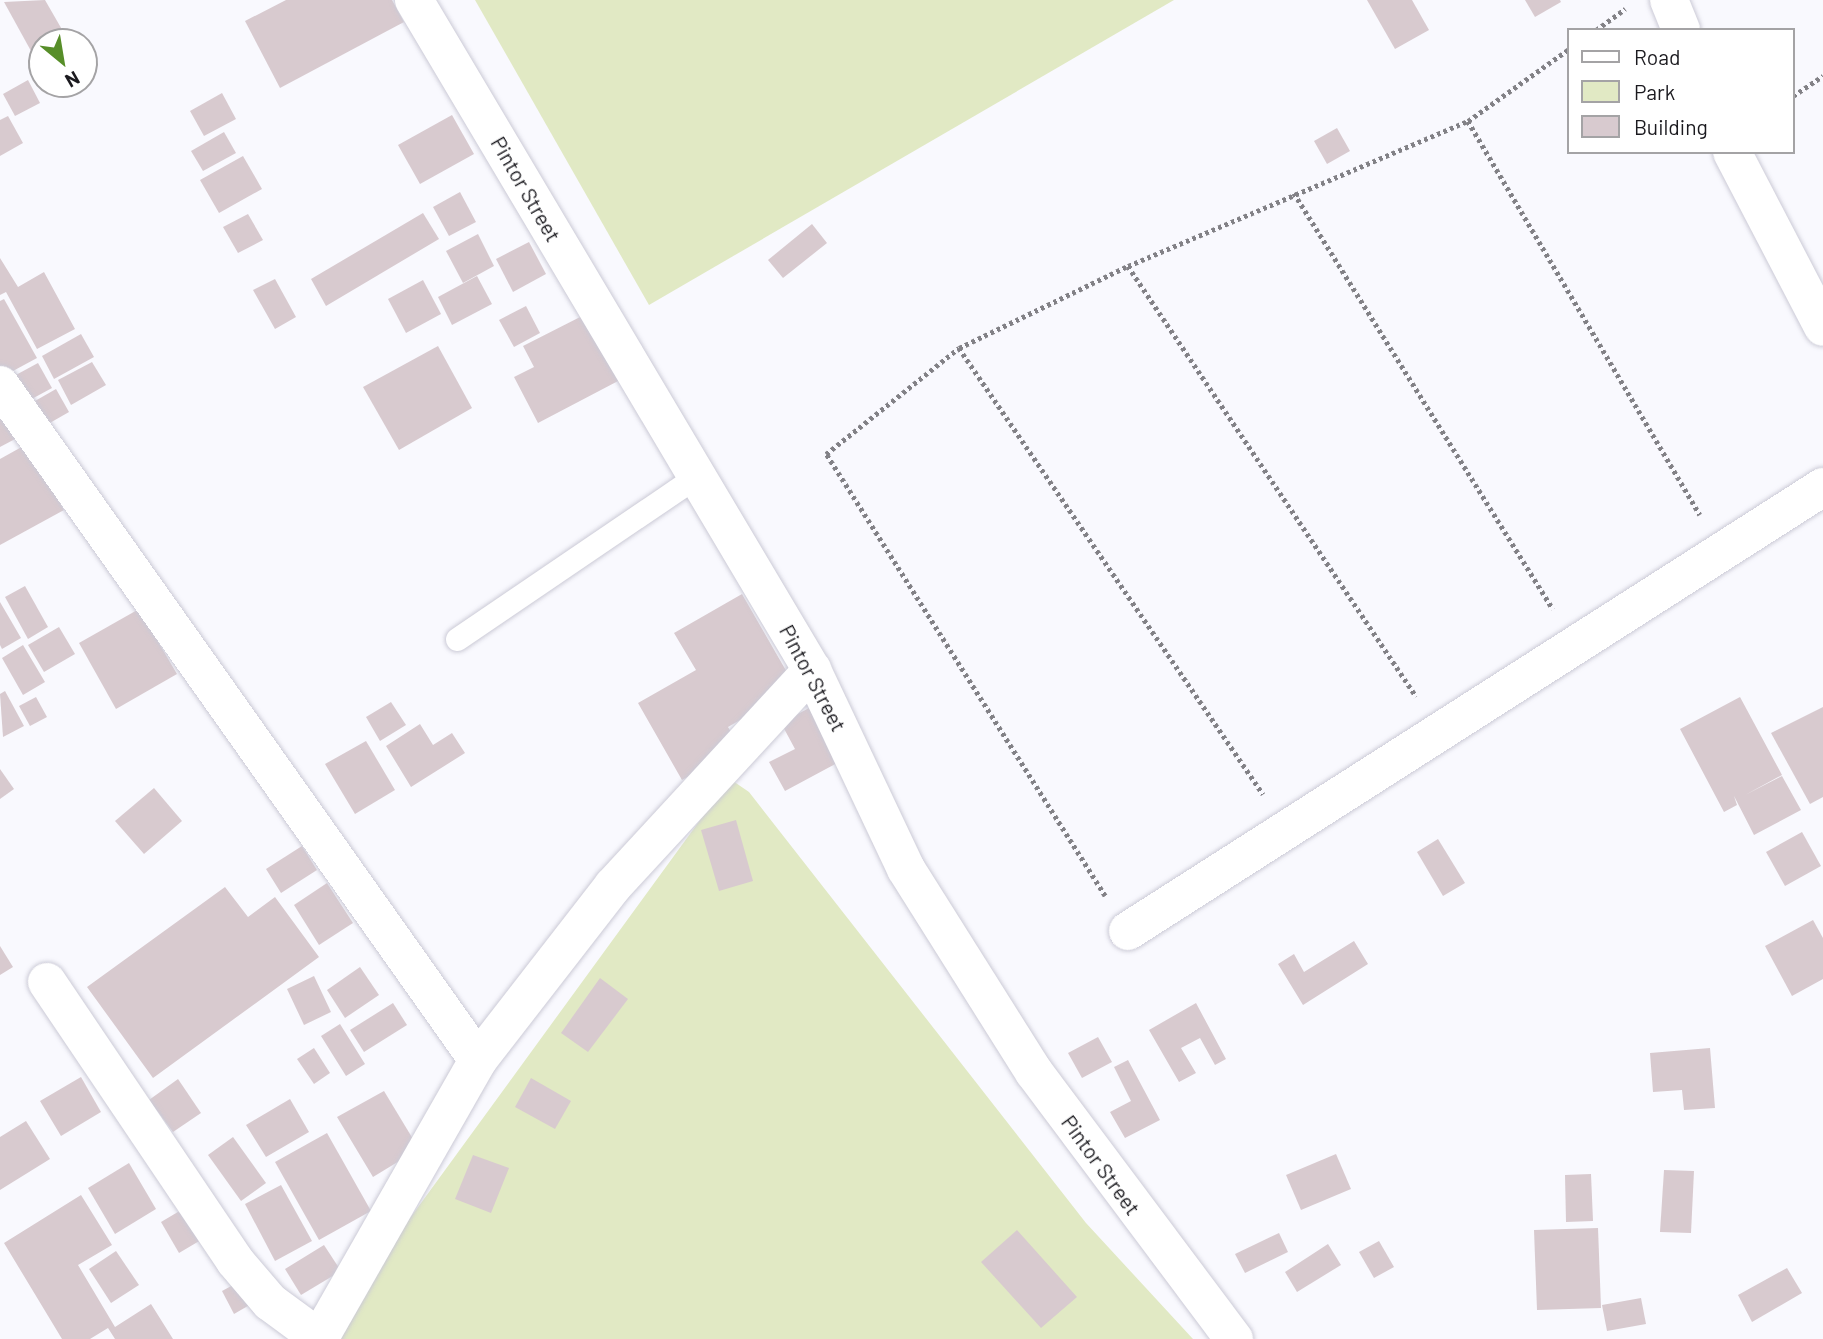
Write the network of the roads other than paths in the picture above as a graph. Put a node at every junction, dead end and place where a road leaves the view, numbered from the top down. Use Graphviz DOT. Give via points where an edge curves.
graph roads {
  1 [pos="415,0"];
  2 [pos="1669,0"];
  3 [pos="1680,28"];
  4 [pos="1733,154"];
  5 [pos="1812,278"];
  6 [pos="1823,327"];
  7 [pos="0,384"];
  8 [pos="695,477"];
  9 [pos="1823,487"];
  10 [pos="457,639"];
  11 [pos="812,670"];
  12 [pos="1128,931"];
  13 [pos="47,982"];
  14 [pos="478,1060"];
  15 [pos="319,1338"];
  16 [pos="1234,1339"];
  1 -- 8 [label="street, Pintor Street"];
  2 -- 3 [label="street"];
  4 -- 5 [label="street"];
  5 -- 6 [label="street"];
  7 -- 14 [label="street"];
  8 -- 10 [label="lane"];
  8 -- 11 [label="street, Pintor Street"];
  9 -- 12 [label="street"];
  11 -- 14 [label="street" via="614,886"];
  11 -- 16 [label="street, Pintor Street" via="906,869 991,1004 1134,1212"];
  13 -- 15 [label="street" via="235,1261 270,1302"];
  14 -- 15 [label="street"];
}
